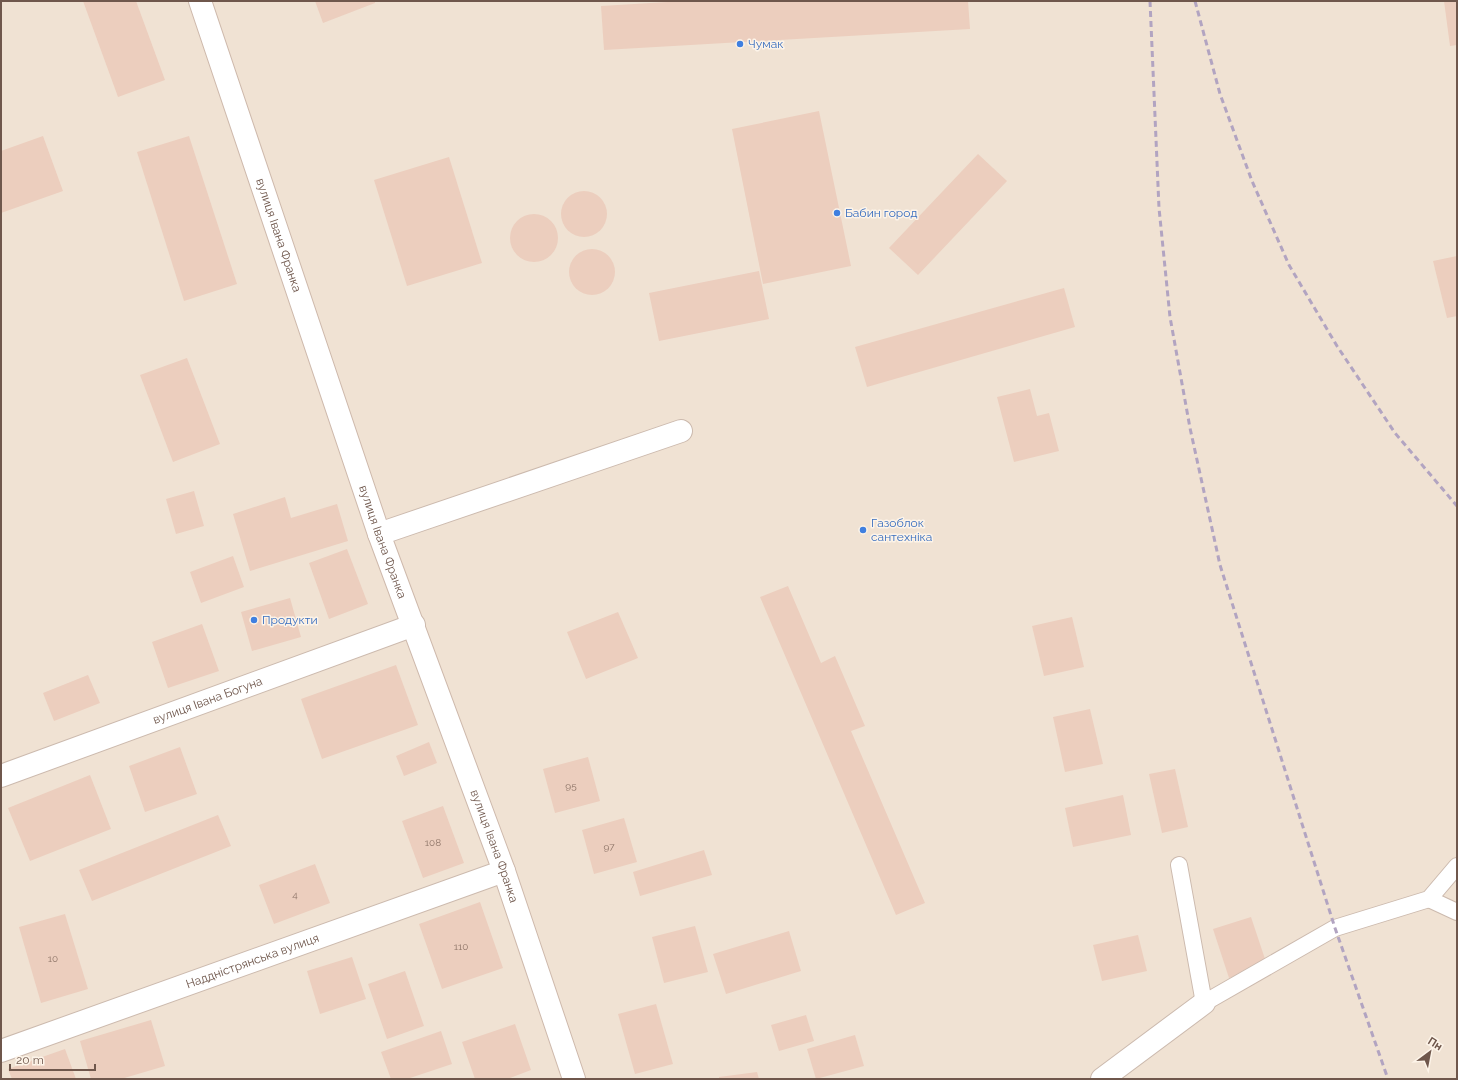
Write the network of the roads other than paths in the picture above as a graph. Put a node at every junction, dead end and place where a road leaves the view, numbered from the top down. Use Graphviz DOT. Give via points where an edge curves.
graph roads {
  1 [pos="200,1"];
  2 [pos="681,431"];
  3 [pos="379,534"];
  4 [pos="414,625"];
  5 [pos="1,776"];
  6 [pos="1179,865"];
  7 [pos="1457,866"];
  8 [pos="504,871"];
  9 [pos="1429,899"];
  10 [pos="1457,912"];
  11 [pos="1204,1003"];
  12 [pos="1,1051"];
  13 [pos="574,1079"];
  14 [pos="1102,1079"];
  1 -- 3 [label="street, вулиця Івана Франка"];
  2 -- 3 [label="street"];
  3 -- 4 [label="street, вулиця Івана Франка"];
  4 -- 5 [label="street, вулиця Івана Богуна"];
  4 -- 8 [label="street, вулиця Івана Франка"];
  6 -- 11 [label="lane"];
  7 -- 9 [label="lane"];
  8 -- 12 [label="street, Наддністрянська вулиця"];
  8 -- 13 [label="street, вулиця Івана Франка"];
  9 -- 10 [label="lane"];
  9 -- 11 [label="lane" via="1335,928"];
  11 -- 14 [label="street"];
}
